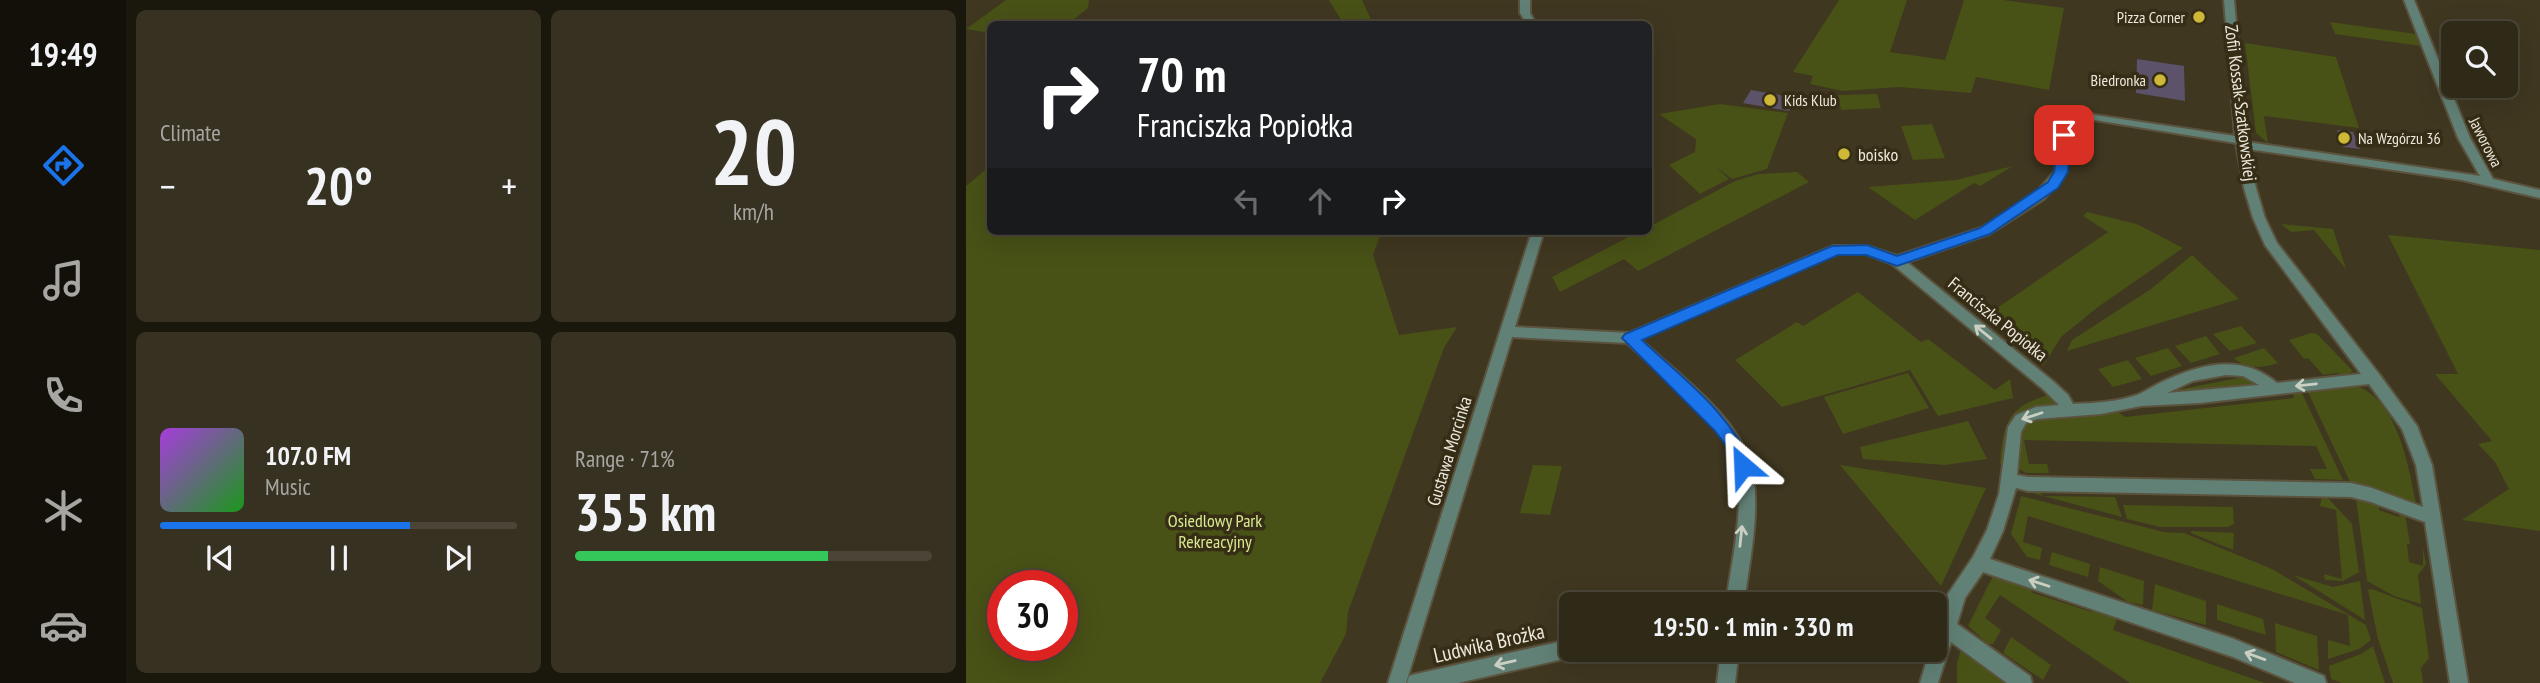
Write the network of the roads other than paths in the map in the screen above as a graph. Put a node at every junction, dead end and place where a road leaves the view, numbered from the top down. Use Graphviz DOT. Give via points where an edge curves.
graph roads {
  1 [pos="1525,0"];
  2 [pos="2229,0"];
  3 [pos="2409,0"];
  4 [pos="1530,21"];
  5 [pos="2242,143"];
  6 [pos="2488,181"];
  7 [pos="2540,194"];
  8 [pos="1537,235"];
  9 [pos="1897,261"];
  10 [pos="1506,332"];
  11 [pos="1630,338"];
  12 [pos="2374,377"];
  13 [pos="2273,388"];
  14 [pos="2141,400"];
  15 [pos="2069,411"];
  16 [pos="2010,480"];
  17 [pos="2434,518"];
  18 [pos="1979,563"];
  19 [pos="1736,592"];
  20 [pos="1947,628"];
  21 [pos="1559,651"];
  22 [pos="1728,662"];
  23 [pos="1936,662"];
  24 [pos="1397,683"];
  25 [pos="1416,683"];
  26 [pos="1726,683"];
  27 [pos="1929,683"];
  28 [pos="2023,683"];
  29 [pos="2317,683"];
  30 [pos="2459,683"];
  1 -- 4 [label="street"];
  2 -- 5 [label="street, Zofii Kossak-Szatkowskiej"];
  3 -- 6 [label="street, Jaworowa" via="2464,138"];
  5 -- 6 [label="street"];
  5 -- 9 [label="street" via="2065,112 2061,172 2040,196 1985,231"];
  5 -- 12 [label="street, Zofii Kossak-Szatkowskiej" via="2259,218 2271,246"];
  6 -- 7 [label="street"];
  8 -- 10 [label="street, Gustawa Morcinka"];
  9 -- 11 [label="street, Franciszka Popiołka" via="1867,250 1837,250"];
  15 -- 9 [label="street, Franciszka Popiołka, one-way" via="2049,386"];
  10 -- 11 [label="street"];
  10 -- 24 [label="street, Gustawa Morcinka"];
  19 -- 11 [label="street, one-way" via="1746,485 1741,458 1721,426"];
  12 -- 13 [label="street, one-way"];
  12 -- 17 [label="street, Zofii Kossak-Szatkowskiej" via="2409,426 2424,465"];
  13 -- 14 [label="street"];
  13 -- 14 [label="street" via="2255,372 2220,371 2179,380"];
  14 -- 15 [label="street"];
  15 -- 16 [label="street, one-way" via="2027,415 2016,424"];
  16 -- 17 [label="street" via="2351,490"];
  16 -- 18 [label="street" via="1995,531"];
  17 -- 30 [label="street, Zofii Kossak-Szatkowskiej"];
  18 -- 20 [label="street" via="1957,594"];
  29 -- 18 [label="street, one-way" via="2234,648"];
  20 -- 28 [label="street"];
  21 -- 25 [label="street, Ludwika Brożka, one-way"];
  22 -- 26 [label="street"];
  23 -- 27 [label="street"];
}
